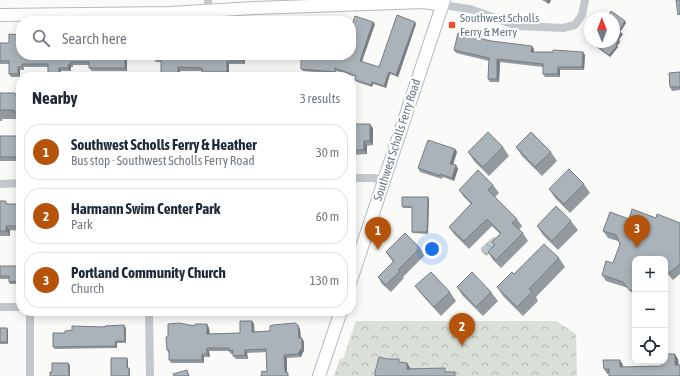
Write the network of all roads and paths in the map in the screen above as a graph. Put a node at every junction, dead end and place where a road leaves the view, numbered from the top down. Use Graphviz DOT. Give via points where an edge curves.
graph roads {
  1 [pos="585,0"];
  2 [pos="443,2"];
  3 [pos="208,5"];
  4 [pos="0,15"];
  5 [pos="356,178"];
  6 [pos="384,180"];
  7 [pos="16,183"];
  8 [pos="0,184"];
  9 [pos="356,265"];
  10 [pos="0,307"];
  11 [pos="16,307"];
  12 [pos="30,316"];
  13 [pos="149,316"];
  14 [pos="339,316"];
  15 [pos="30,376"];
  16 [pos="150,376"];
  17 [pos="319,376"];
  1 -- 2 [label="street" via="582,15 575,24 563,28 518,26"];
  2 -- 3 [label="street" via="255,8"];
  2 -- 6 [label="street, Southwest Scholls Ferry Road"];
  3 -- 4 [label="street" via="133,14"];
  5 -- 6 [label="street"];
  6 -- 9 [label="street, Southwest Scholls Ferry Road"];
  7 -- 8 [label="street"];
  10 -- 11 [label="street"];
  12 -- 15 [label="street"];
  13 -- 16 [label="street"];
  14 -- 17 [label="street"];
}
